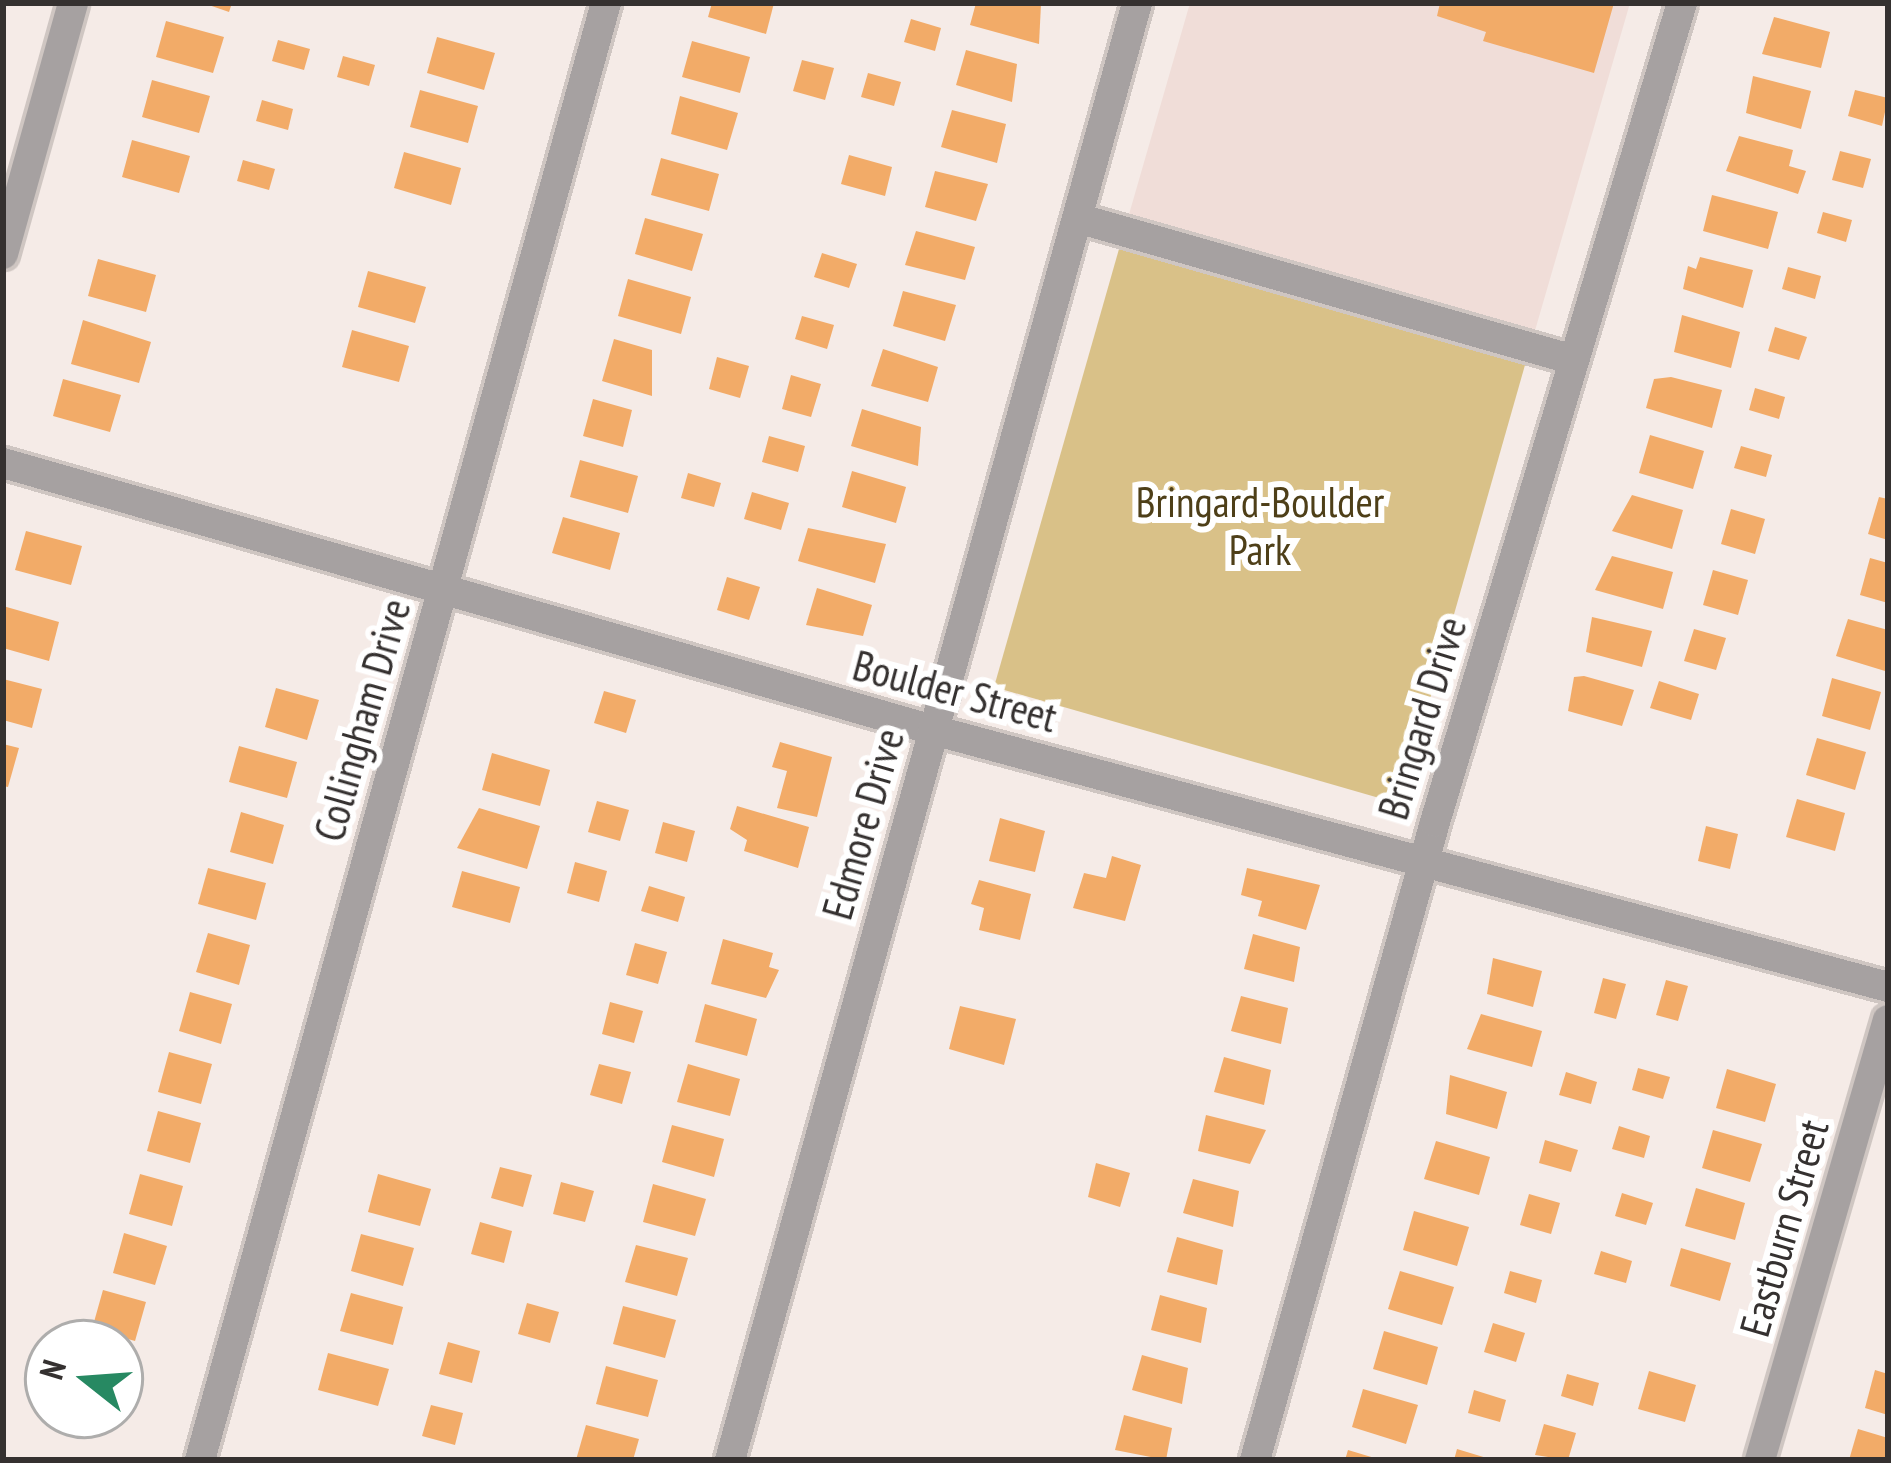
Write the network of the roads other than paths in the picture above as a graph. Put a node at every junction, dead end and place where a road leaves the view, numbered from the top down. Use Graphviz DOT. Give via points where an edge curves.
graph roads {
  1 [pos="74,3"];
  2 [pos="606,3"];
  3 [pos="1137,3"];
  4 [pos="1682,3"];
  5 [pos="1077,218"];
  6 [pos="3,254"];
  7 [pos="1574,360"];
  8 [pos="3,463"];
  9 [pos="442,587"];
  10 [pos="933,730"];
  11 [pos="1424,859"];
  12 [pos="1888,987"];
  13 [pos="1888,1020"];
  14 [pos="200,1460"];
  15 [pos="730,1460"];
  16 [pos="1255,1460"];
  17 [pos="1760,1460"];
  1 -- 6 [label="street"];
  2 -- 9 [label="street, Collingham Drive"];
  3 -- 5 [label="street, Edmore Drive"];
  4 -- 7 [label="street, Bringard Drive"];
  5 -- 7 [label="street"];
  5 -- 10 [label="street, Edmore Drive"];
  7 -- 11 [label="street, Bringard Drive"];
  8 -- 9 [label="street, Boulder Street"];
  9 -- 10 [label="street, Boulder Street"];
  9 -- 14 [label="street, Collingham Drive"];
  10 -- 11 [label="street, Boulder Street"];
  10 -- 15 [label="street, Edmore Drive"];
  11 -- 12 [label="street, Boulder Street"];
  11 -- 16 [label="street, Bringard Drive"];
  13 -- 17 [label="street, Eastburn Street"];
}
